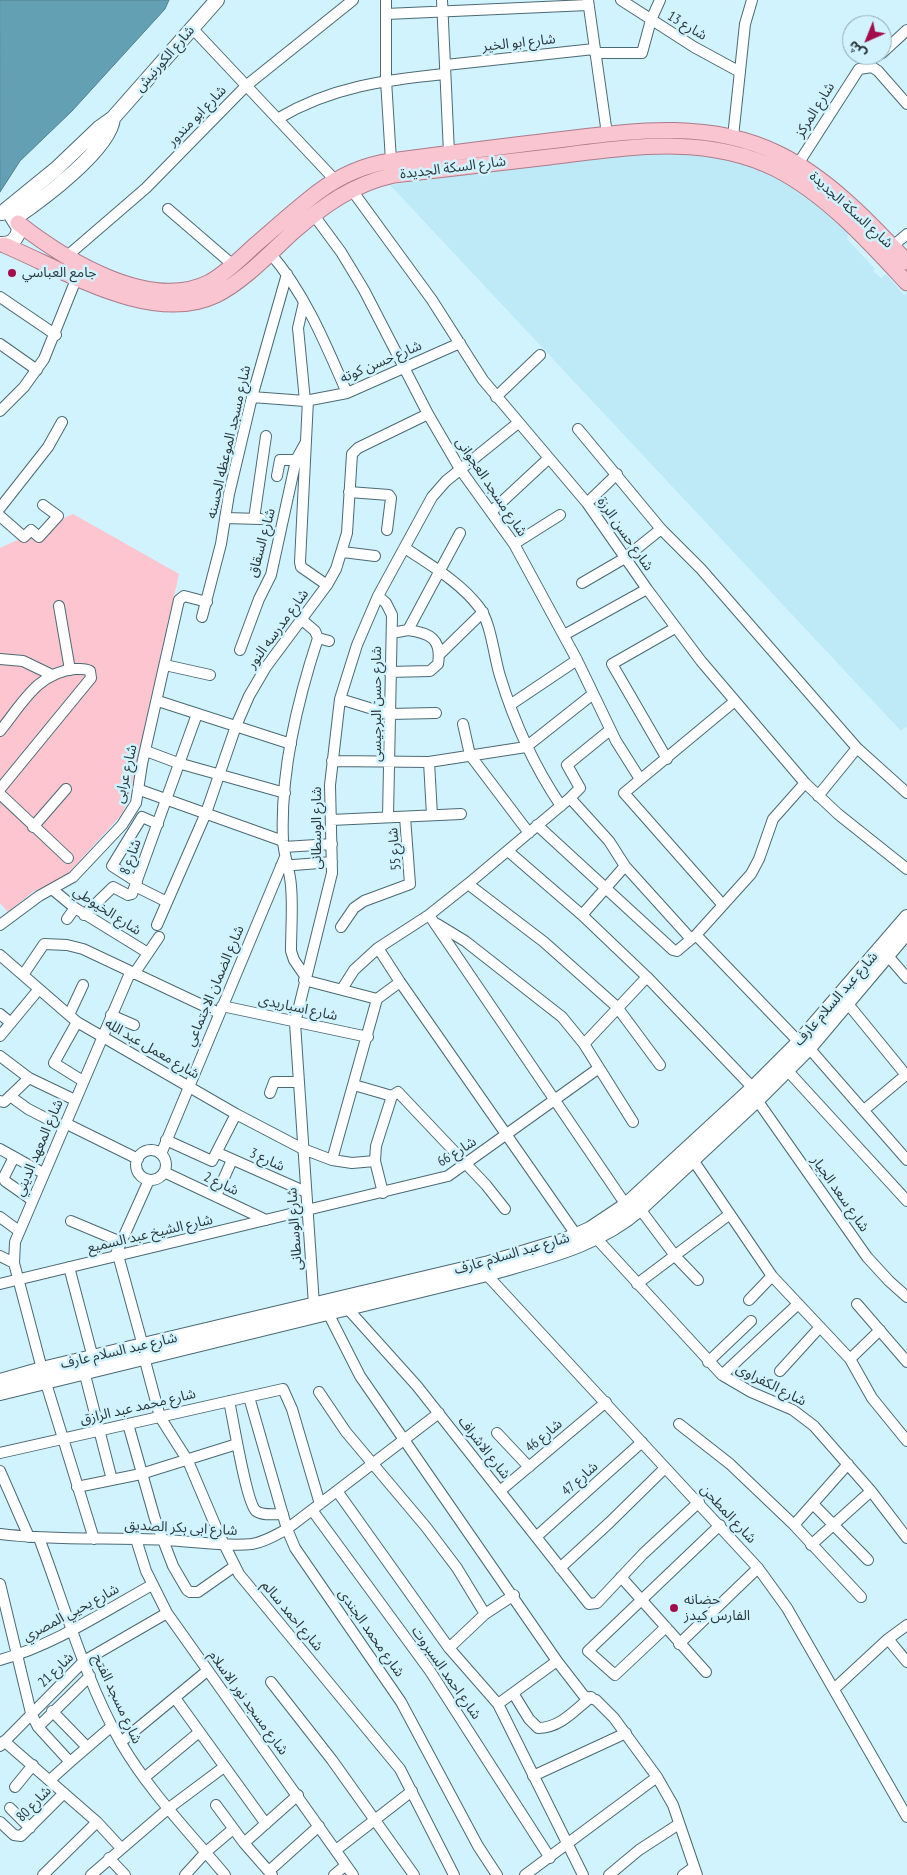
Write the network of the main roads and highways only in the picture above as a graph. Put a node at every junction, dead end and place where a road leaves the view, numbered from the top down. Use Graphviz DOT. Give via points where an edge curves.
graph roads {
  1 [pos="9,217"];
  2 [pos="2,245"];
  3 [pos="887,251"];
  4 [pos="907,262"];
  5 [pos="907,283"];
  1 -- 3 [label="main road, شارع السكة الجديدة" via="66,257 114,278 164,290 194,288 215,279 335,180 362,167 391,160 607,134 687,130 733,137 798,164 834,192"];
  2 -- 3 [label="main road, شارع السكة الجديدة" via="134,298 180,305 194,303 217,294 313,214 351,189 394,175 658,146 707,148 758,161 793,179"];
  3 -- 4 [label="main road, شارع السكة الجديدة"];
  3 -- 5 [label="main road, شارع السكة الجديدة"];
}
